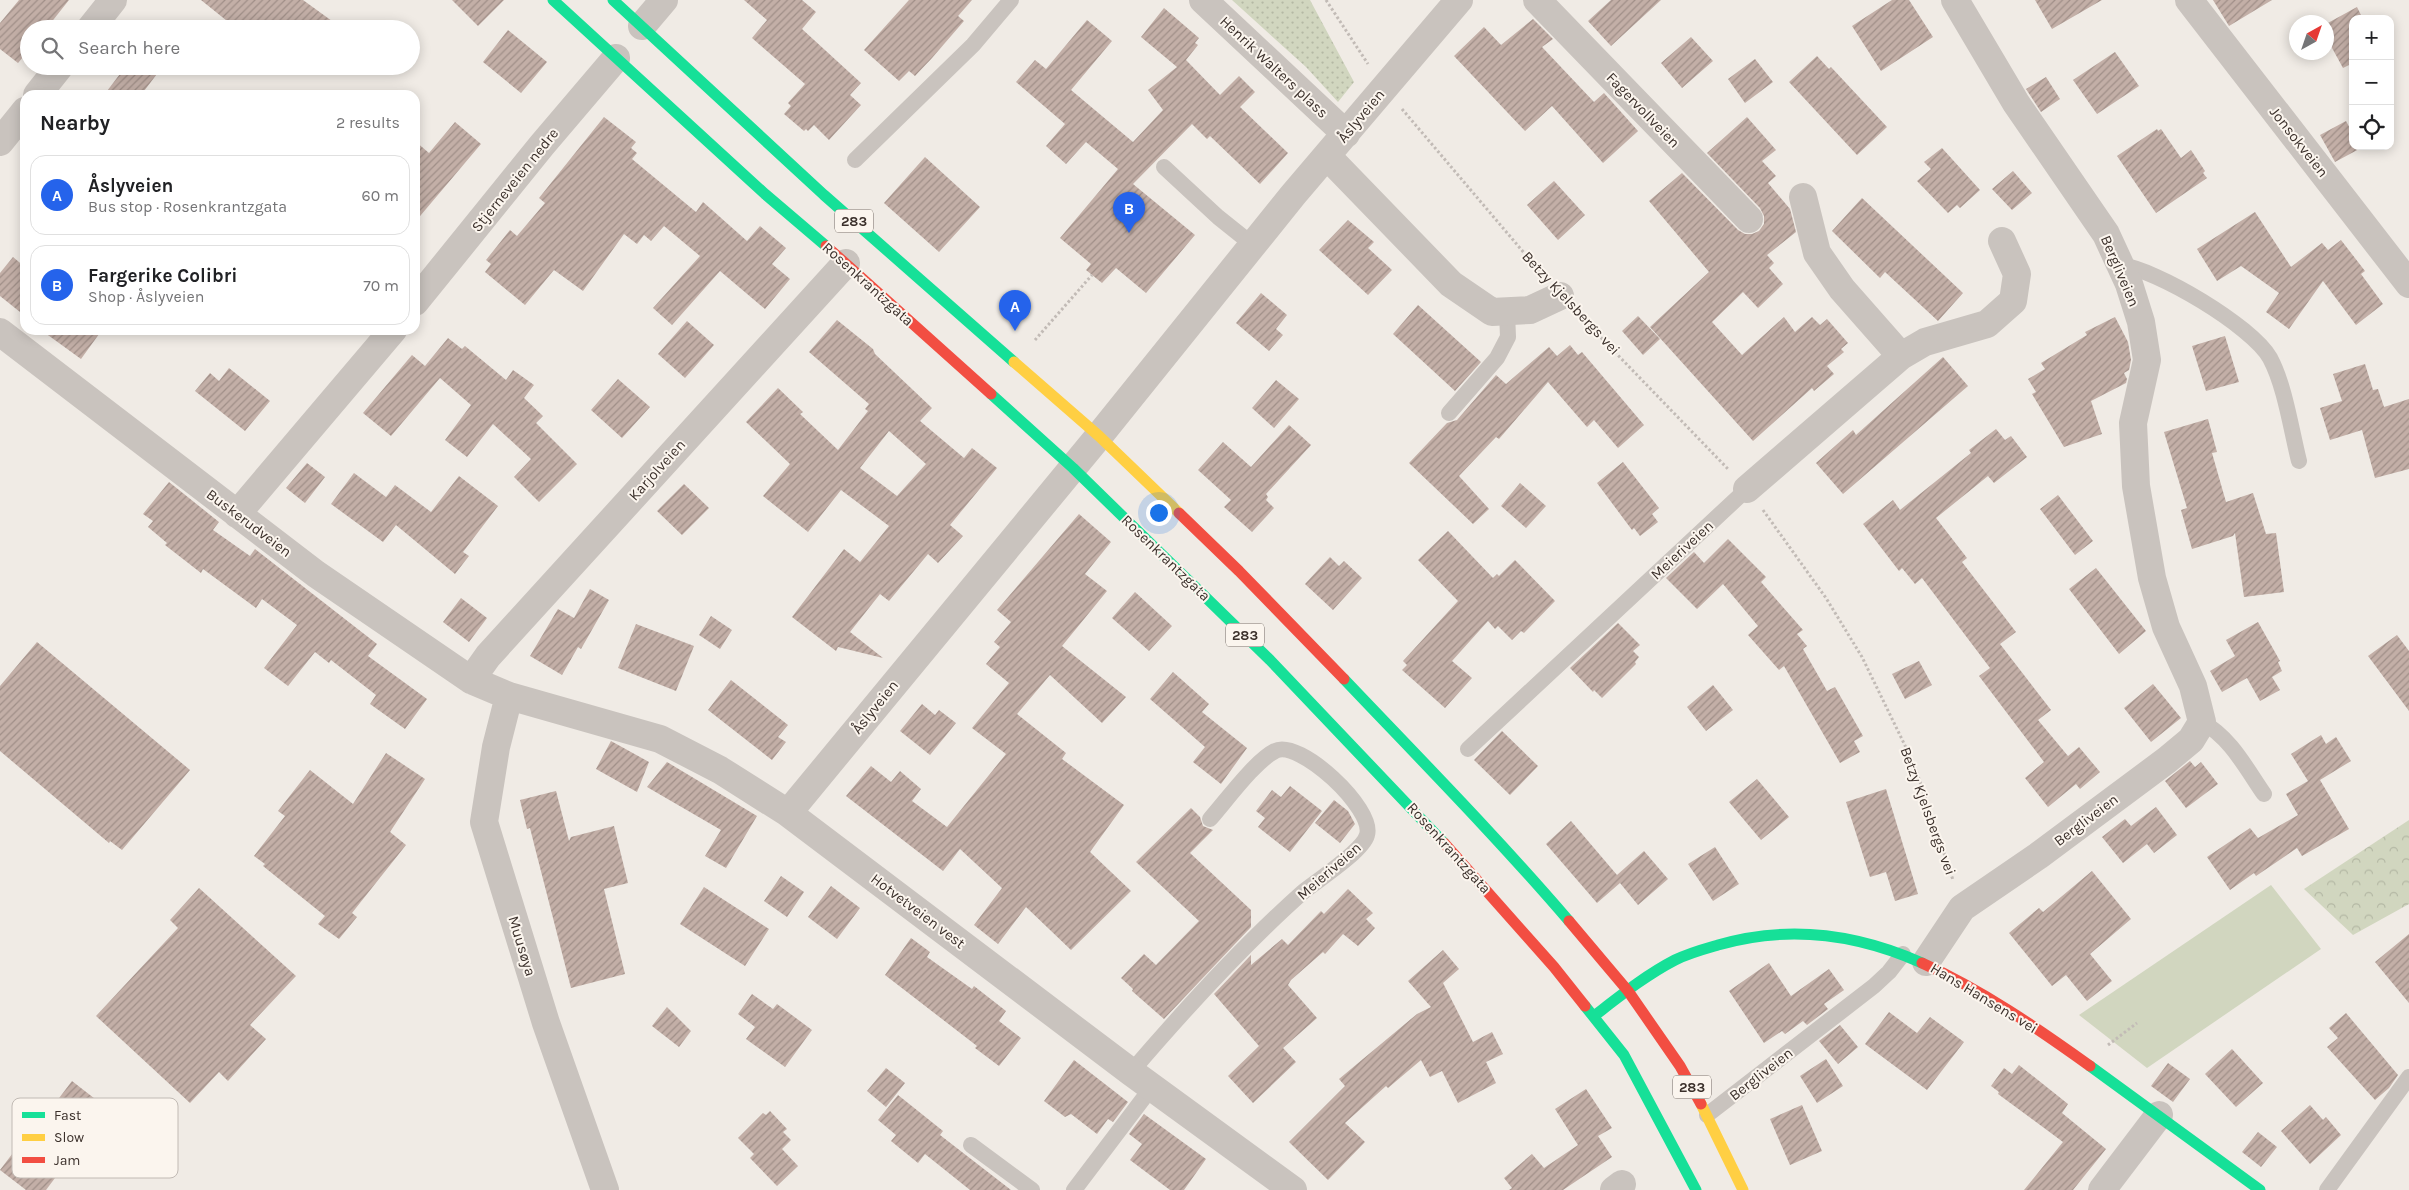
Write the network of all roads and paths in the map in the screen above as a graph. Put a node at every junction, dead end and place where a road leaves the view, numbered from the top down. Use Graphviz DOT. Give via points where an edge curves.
graph roads {
  1 [pos="113,0"];
  2 [pos="554,0"];
  3 [pos="613,0"];
  4 [pos="664,0"];
  5 [pos="1011,0"];
  6 [pos="1203,0"];
  7 [pos="1326,0"];
  8 [pos="1459,0"];
  9 [pos="1537,0"];
  10 [pos="1956,0"];
  11 [pos="2189,0"];
  12 [pos="97,20"];
  13 [pos="642,26"];
  14 [pos="616,58"];
  15 [pos="53,75"];
  16 [pos="1385,88"];
  17 [pos="41,90"];
  18 [pos="20,116"];
  19 [pos="1346,134"];
  20 [pos="0,142"];
  21 [pos="1327,156"];
  22 [pos="855,160"];
  23 [pos="1164,166"];
  24 [pos="1803,197"];
  25 [pos="1749,219"];
  26 [pos="2002,241"];
  27 [pos="1253,245"];
  28 [pos="846,263"];
  29 [pos="2120,265"];
  30 [pos="1092,275"];
  31 [pos="2409,284"];
  32 [pos="420,296"];
  33 [pos="1560,296"];
  34 [pos="1507,312"];
  35 [pos="0,332"];
  36 [pos="389,335"];
  37 [pos="1034,340"];
  38 [pos="1900,356"];
  39 [pos="1450,413"];
  40 [pos="1099,436"];
  41 [pos="2299,461"];
  42 [pos="1073,468"];
  43 [pos="1747,489"];
  44 [pos="237,514"];
  45 [pos="471,680"];
  46 [pos="509,696"];
  47 [pos="2202,722"];
  48 [pos="1468,749"];
  49 [pos="2264,794"];
  50 [pos="788,813"];
  51 [pos="1210,819"];
  52 [pos="1962,908"];
  53 [pos="1915,958"];
  54 [pos="1628,991"];
  55 [pos="1594,1016"];
  56 [pos="2137,1023"];
  57 [pos="2089,1066"];
  58 [pos="2409,1077"];
  59 [pos="1142,1080"];
  60 [pos="1707,1115"];
  61 [pos="2159,1116"];
  62 [pos="971,1145"];
  63 [pos="605,1190"];
  64 [pos="1032,1190"];
  65 [pos="1074,1190"];
  66 [pos="1293,1190"];
  67 [pos="1696,1190"];
  68 [pos="1743,1190"];
  69 [pos="2102,1190"];
  70 [pos="2260,1190"];
  71 [pos="2327,1190"];
  1 -- 12 [label="street"];
  2 -- 14 [label="main road, Rosenkrantzgata / 283"];
  3 -- 13 [label="main road, 283"];
  4 -- 13 [label="street"];
  5 -- 22 [label="lane" via="974,45"];
  6 -- 19 [label="street, Henrik Walters plass"];
  7 -- 16 [label="path, Betzy Kjelsbergs vei"];
  8 -- 16 [label="street, Åslyveien"];
  9 -- 25 [label="street, Fagervollveien"];
  10 -- 29 [label="street, Bergliveien" via="2016,103 2106,234"];
  11 -- 31 [label="street, Jonsokveien"];
  13 -- 40 [label="main road, 283" via="824,195"];
  14 -- 28 [label="main road, Rosenkrantzgata / 283"];
  14 -- 32 [label="street, Stjerneveien nedre"];
  15 -- 17 [label="street"];
  16 -- 19 [label="street, Åslyveien"];
  16 -- 33 [label="path, Betzy Kjelsbergs vei"];
  18 -- 20 [label="street"];
  19 -- 21 [label="street, Åslyveien"];
  21 -- 27 [label="street, Åslyveien"];
  21 -- 34 [label="street" via="1451,284 1492,312"];
  23 -- 27 [label="lane"];
  24 -- 38 [label="street" via="1817,253 1842,289"];
  26 -- 38 [label="street, Meieriveien" via="2017,274 2013,301 1987,324 1925,342"];
  27 -- 40 [label="street, Åslyveien"];
  28 -- 42 [label="main road, Rosenkrantzgata / 283"];
  28 -- 45 [label="street, Karjolveien" via="488,656"];
  29 -- 41 [label="lane" via="2146,272 2208,306 2233,321 2261,346 2278,377"];
  29 -- 47 [label="street, Bergliveien" via="2141,322 2147,360 2133,423 2136,486 2152,578 2166,627 2193,686"];
  30 -- 37 [label="path"];
  33 -- 34 [label="street" via="1530,310"];
  33 -- 43 [label="path, Betzy Kjelsbergs vei"];
  34 -- 39 [label="lane" via="1508,337 1497,358"];
  35 -- 44 [label="street, Buskerudveien"];
  36 -- 44 [label="street"];
  38 -- 43 [label="street, Meieriveien"];
  40 -- 42 [label="street, Åslyveien"];
  40 -- 54 [label="main road, 283" via="1239,570 1439,778 1530,876"];
  42 -- 50 [label="street, Åslyveien"];
  42 -- 55 [label="main road, Rosenkrantzgata / 283" via="1270,660 1412,807"];
  43 -- 48 [label="lane, Meieriveien"];
  43 -- 52 [label="path, Betzy Kjelsbergs vei" via="1826,598 1862,657 1914,764"];
  44 -- 45 [label="street, Buskerudveien" via="363,607"];
  45 -- 46 [label="street, Buskerudveien"];
  46 -- 50 [label="street, Hotvetveien vest" via="660,739 720,770"];
  46 -- 63 [label="street, Muusøya" via="496,747 484,822 546,1023"];
  47 -- 49 [label="lane" via="2226,739"];
  47 -- 52 [label="street, Bergliveien" via="2190,740 2167,760"];
  50 -- 59 [label="street, Hotvetveien vest"];
  51 -- 59 [label="lane, Meieriveien" via="1260,764 1276,750 1287,748 1313,763 1345,790 1367,820 1368,834 1362,845 1304,891 1172,1024"];
  52 -- 53 [label="street"];
  53 -- 54 [label="main road, Hans Hansens vei" via="1848,938 1773,933 1735,938 1687,954"];
  53 -- 57 [label="main road, Hans Hansens vei" via="1974,988"];
  53 -- 60 [label="lane, Bergliveien" via="1889,972"];
  54 -- 55 [label="main road, Hans Hansens vei"];
  54 -- 60 [label="main road, 283" via="1671,1051"];
  55 -- 67 [label="main road, Rosenkrantzgata / 283" via="1624,1055"];
  56 -- 57 [label="path" via="2099,1053"];
  57 -- 61 [label="main road, Hans Hansens vei"];
  58 -- 71 [label="lane"];
  59 -- 65 [label="lane, Meieriveien"];
  59 -- 66 [label="street, Hotvetveien vest"];
  60 -- 68 [label="main road, 283"];
  61 -- 69 [label="street"];
  61 -- 70 [label="main road, Hans Hansens vei"];
  62 -- 64 [label="lane"];
}
